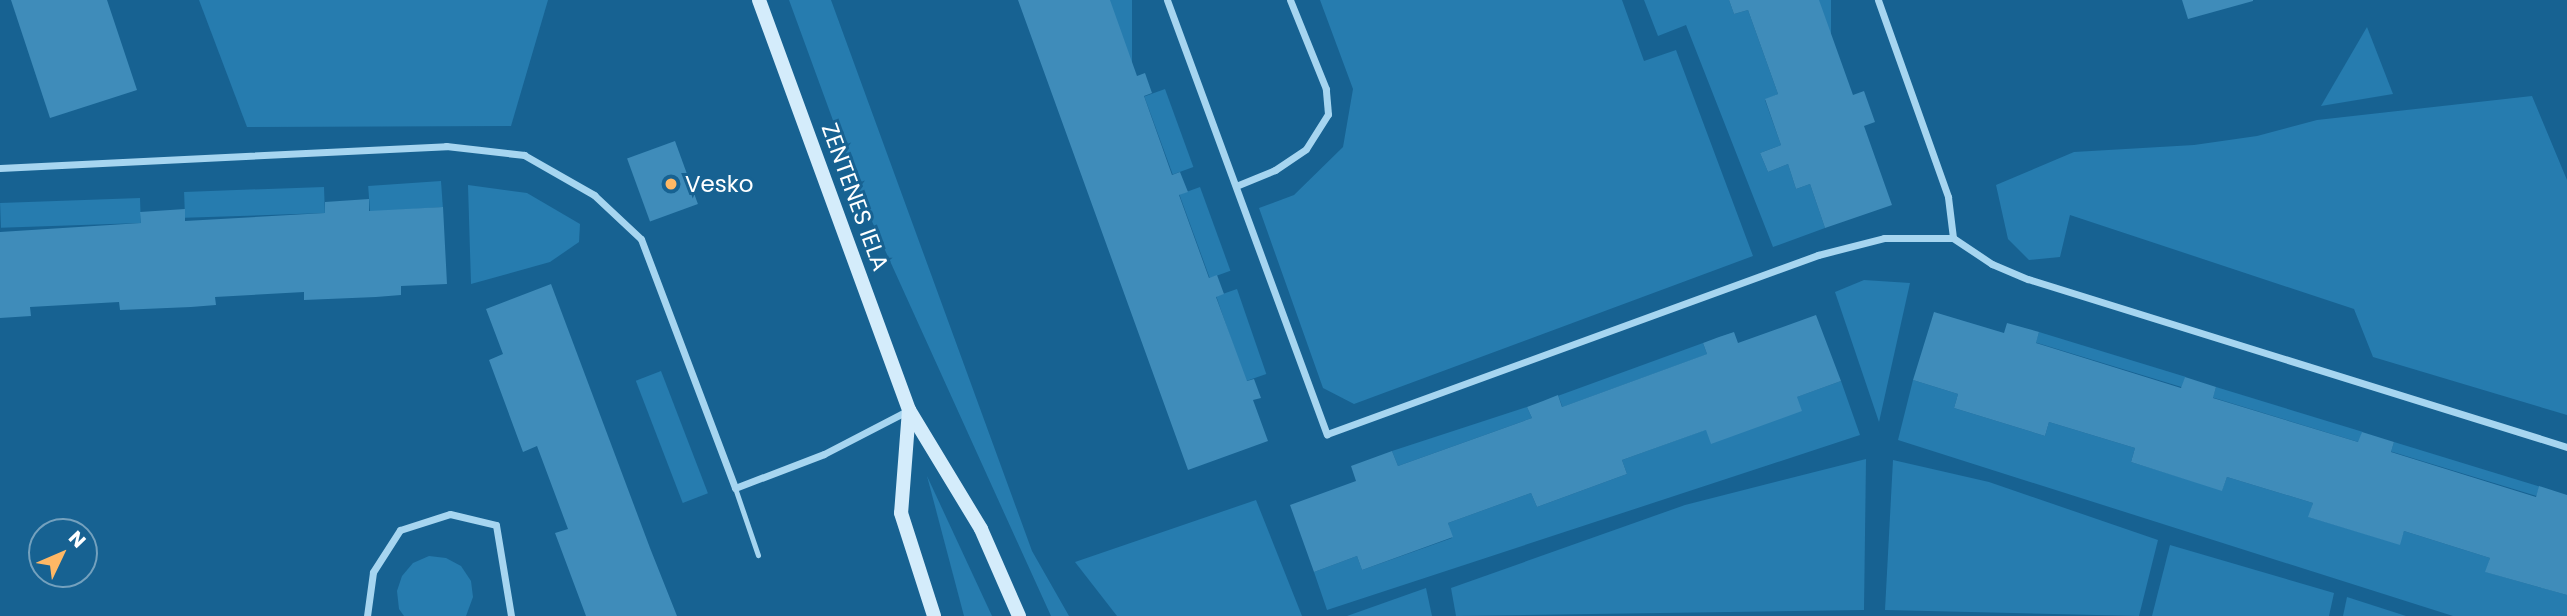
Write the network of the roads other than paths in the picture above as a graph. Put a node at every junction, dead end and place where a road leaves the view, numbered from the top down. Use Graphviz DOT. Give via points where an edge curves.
graph roads {
  1 [pos="759,0"];
  2 [pos="1167,0"];
  3 [pos="1290,0"];
  4 [pos="1878,0"];
  5 [pos="0,168"];
  6 [pos="1236,186"];
  7 [pos="1953,237"];
  8 [pos="909,410"];
  9 [pos="2567,447"];
  10 [pos="735,488"];
  11 [pos="758,555"];
  12 [pos="367,616"];
  13 [pos="511,616"];
  14 [pos="934,616"];
  15 [pos="1019,616"];
  1 -- 8 [label="street, ZENTENES IELA"];
  2 -- 6 [label="street"];
  3 -- 6 [label="street" via="1326,89 1328,114 1306,149 1275,170"];
  4 -- 7 [label="street" via="1948,197"];
  5 -- 10 [label="street" via="446,146 524,155 594,195 641,239"];
  6 -- 7 [label="street" via="1327,434 1818,255 1884,238"];
  7 -- 9 [label="street" via="1992,264 2028,279"];
  8 -- 10 [label="street" via="824,454"];
  8 -- 14 [label="street, ZENTENES IELA" via="901,513"];
  8 -- 15 [label="street, ZENTENES IELA" via="981,529"];
  10 -- 11 [label="lane"];
  12 -- 13 [label="street" via="373,572 400,530 450,513 496,525"];
}
